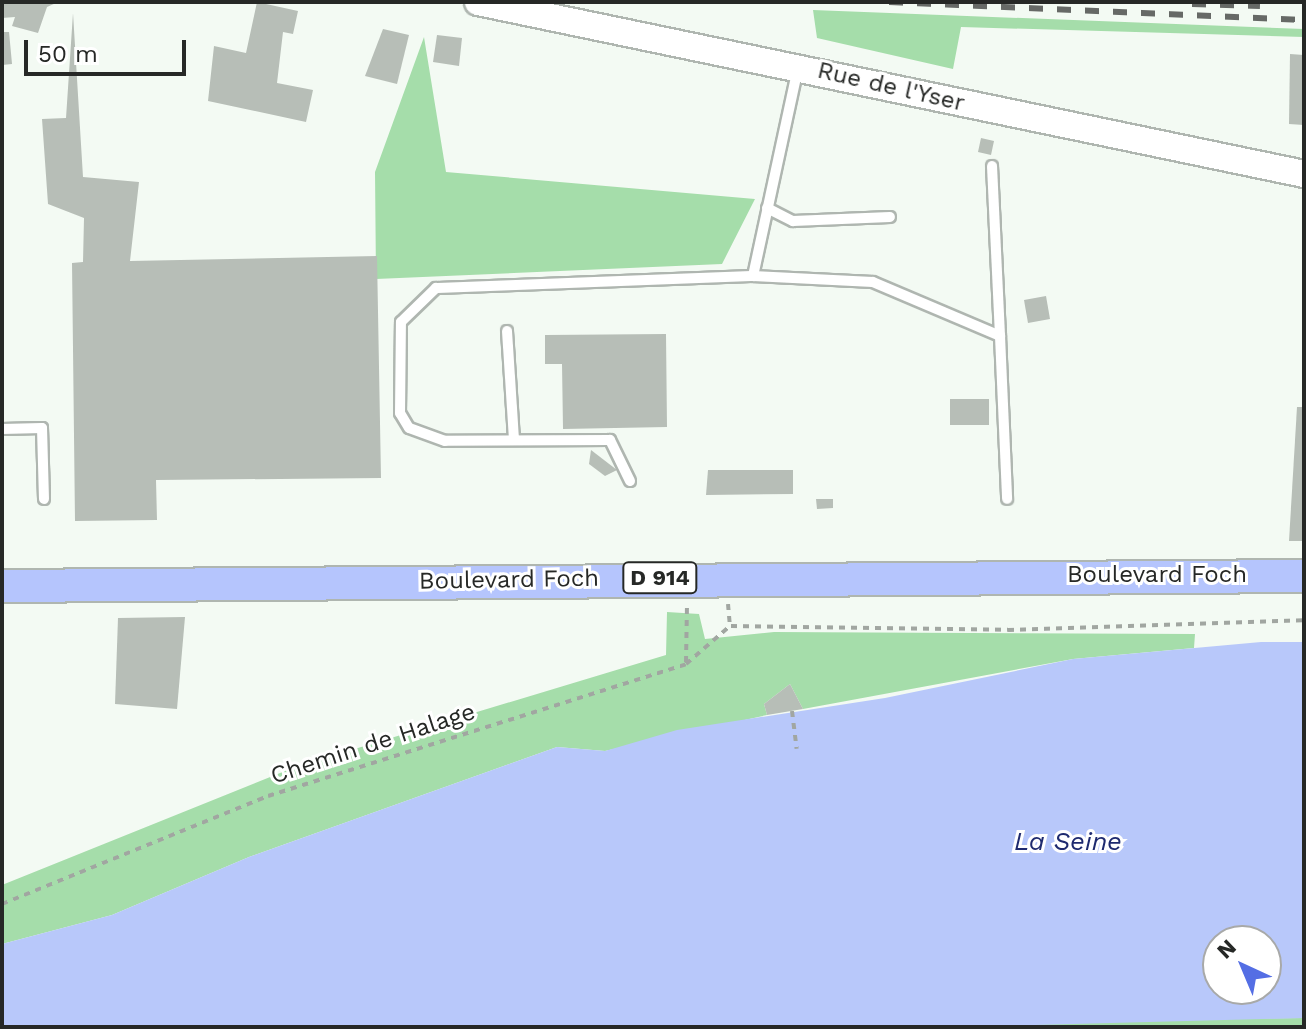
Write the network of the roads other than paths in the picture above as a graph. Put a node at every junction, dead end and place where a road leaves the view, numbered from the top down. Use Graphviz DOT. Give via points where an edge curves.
graph roads {
  1 [pos="478,2"];
  2 [pos="799,66"];
  3 [pos="992,166"];
  4 [pos="1304,174"];
  5 [pos="767,208"];
  6 [pos="890,217"];
  7 [pos="753,276"];
  8 [pos="507,331"];
  9 [pos="1000,336"];
  10 [pos="2,429"];
  11 [pos="514,440"];
  12 [pos="630,481"];
  13 [pos="44,499"];
  14 [pos="1007,499"];
  15 [pos="1304,576"];
  16 [pos="2,586"];
  1 -- 2 [label="street, Rue de l'Yser"];
  2 -- 4 [label="street, Rue de l'Yser"];
  2 -- 5 [label="lane"];
  3 -- 9 [label="lane"];
  5 -- 6 [label="lane" via="793,221"];
  5 -- 7 [label="lane"];
  7 -- 9 [label="lane" via="873,282"];
  7 -- 11 [label="lane" via="436,288 423,295 397,333 403,421 445,441"];
  8 -- 11 [label="lane"];
  9 -- 14 [label="lane"];
  10 -- 13 [label="lane" via="42,428"];
  11 -- 12 [label="lane" via="610,440"];
  15 -- 16 [label="main road, Boulevard Foch / D 914"];
}
